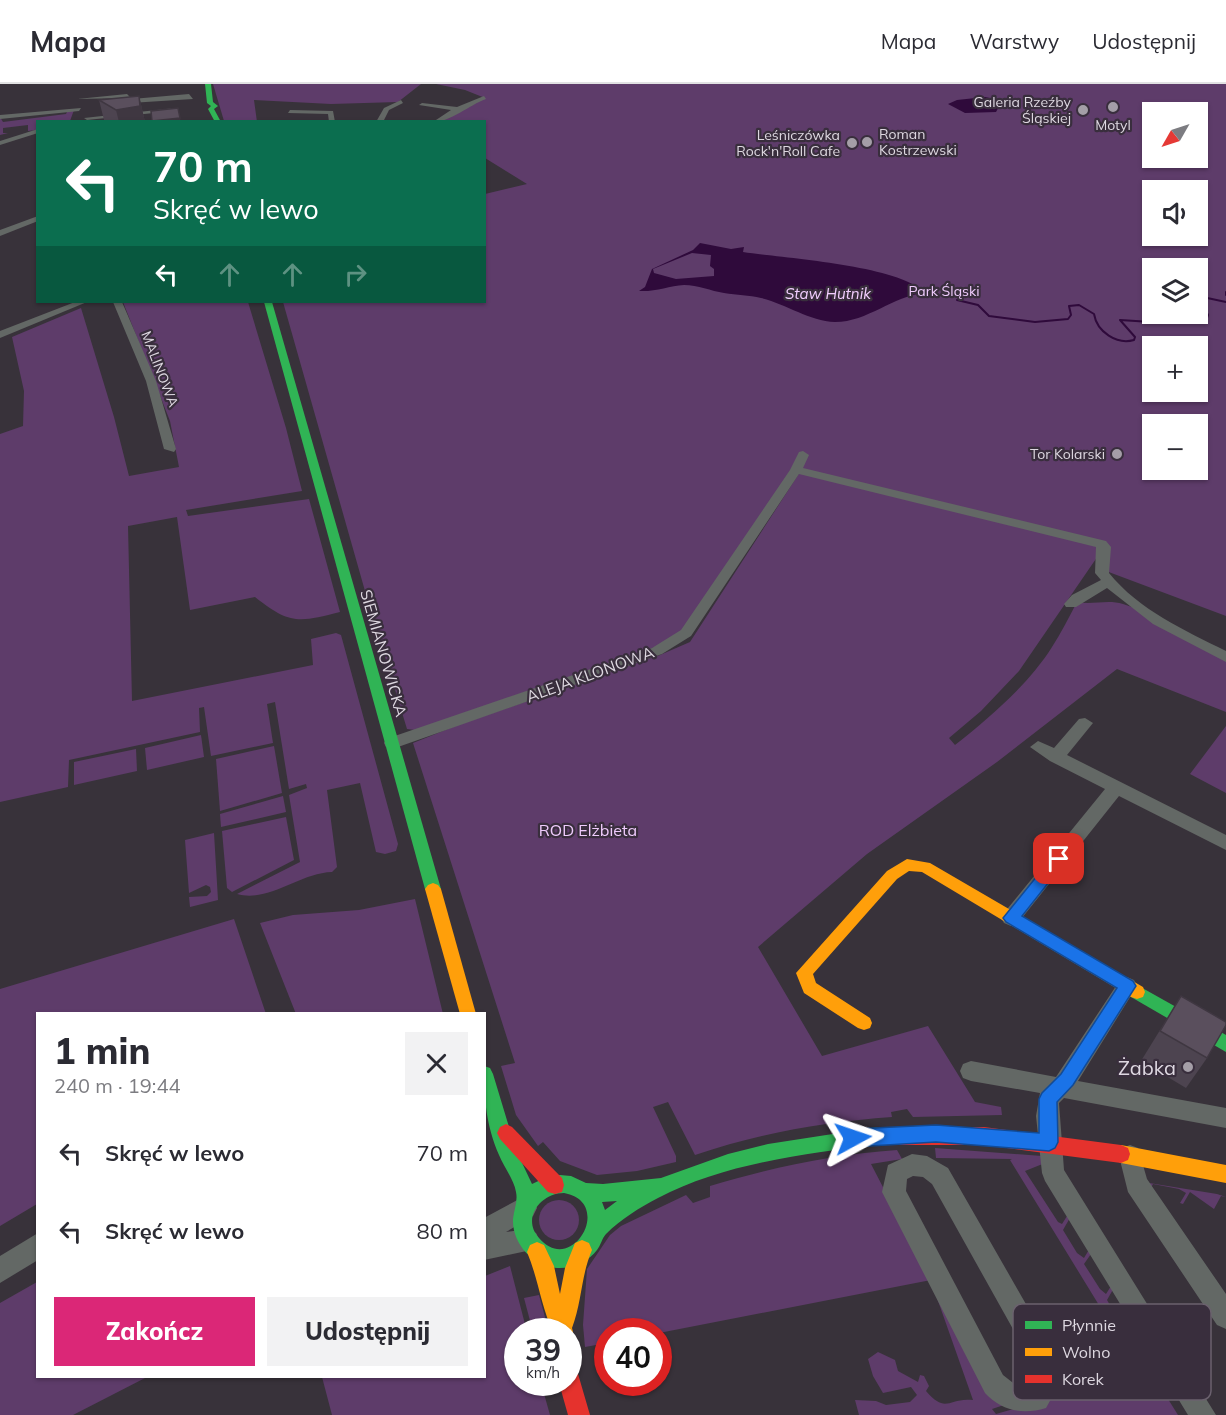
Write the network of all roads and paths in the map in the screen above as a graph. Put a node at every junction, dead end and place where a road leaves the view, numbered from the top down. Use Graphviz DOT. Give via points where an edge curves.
graph roads {
  1 [pos="169,84"];
  2 [pos="80,90"];
  3 [pos="171,94"];
  4 [pos="484,98"];
  5 [pos="80,99"];
  6 [pos="401,102"];
  7 [pos="206,105"];
  8 [pos="422,105"];
  9 [pos="79,109"];
  10 [pos="457,109"];
  11 [pos="290,112"];
  12 [pos="0,117"];
  13 [pos="83,120"];
  14 [pos="332,120"];
  15 [pos="380,120"];
  16 [pos="439,120"];
  17 [pos="34,132"];
  18 [pos="0,136"];
  19 [pos="0,142"];
  20 [pos="36,219"];
  21 [pos="0,233"];
  22 [pos="79,303"];
  23 [pos="117,303"];
  24 [pos="268,303"];
  25 [pos="0,334"];
  26 [pos="170,449"];
  27 [pos="1108,582"];
  28 [pos="1071,604"];
  29 [pos="1226,657"];
  30 [pos="1085,723"];
  31 [pos="392,743"];
  32 [pos="1038,747"];
  33 [pos="1056,757"];
  34 [pos="1116,787"];
  35 [pos="1226,843"];
  36 [pos="1011,918"];
  37 [pos="1127,986"];
  38 [pos="467,1012"];
  39 [pos="864,1023"];
  40 [pos="1226,1044"];
  41 [pos="971,1071"];
  42 [pos="486,1080"];
  43 [pos="1061,1088"];
  44 [pos="1226,1118"];
  45 [pos="503,1130"];
  46 [pos="905,1134"];
  47 [pos="1049,1142"];
  48 [pos="1130,1156"];
  49 [pos="912,1164"];
  50 [pos="1226,1174"];
  51 [pos="555,1185"];
  52 [pos="661,1186"];
  53 [pos="584,1192"];
  54 [pos="526,1207"];
  55 [pos="596,1230"];
  56 [pos="486,1231"];
  57 [pos="36,1246"];
  58 [pos="532,1246"];
  59 [pos="486,1248"];
  60 [pos="582,1250"];
  61 [pos="0,1271"];
  62 [pos="1133,1304"];
  63 [pos="1013,1305"];
  64 [pos="1226,1316"];
  65 [pos="557,1318"];
  66 [pos="568,1318"];
  67 [pos="574,1396"];
  68 [pos="1013,1397"];
  69 [pos="1194,1400"];
  70 [pos="579,1415"];
  71 [pos="1203,1415"];
  1 -- 3 [label="street"];
  2 -- 5 [label="street"];
  4 -- 10 [label="street"];
  5 -- 7 [label="street" via="189,96"];
  5 -- 9 [label="street"];
  6 -- 15 [label="street" via="386,109"];
  7 -- 13 [label="street"];
  8 -- 10 [label="street"];
  9 -- 12 [label="street"];
  9 -- 13 [label="street"];
  10 -- 16 [label="street"];
  11 -- 14 [label="street" via="331,112"];
  17 -- 18 [label="street"];
  17 -- 19 [label="street"];
  20 -- 21 [label="street"];
  22 -- 25 [label="street"];
  23 -- 26 [label="street, MALINOWA" via="151,381"];
  24 -- 31 [label="street, SIEMIANOWICKA"];
  27 -- 28 [label="street"];
  27 -- 29 [label="street" via="1146,612"];
  27 -- 31 [label="street, ALEJA KLONOWA" via="1101,565 1104,547 1093,541 799,463 686,633 667,646"];
  30 -- 33 [label="street"];
  31 -- 38 [label="street, SIEMIANOWICKA"];
  32 -- 33 [label="street"];
  33 -- 34 [label="street"];
  34 -- 35 [label="street"];
  34 -- 36 [label="street"];
  36 -- 37 [label="street"];
  36 -- 39 [label="street" via="925,867 902,865 804,973 810,988"];
  37 -- 40 [label="street"];
  37 -- 43 [label="street"];
  41 -- 43 [label="street"];
  42 -- 45 [label="street"];
  43 -- 44 [label="street"];
  43 -- 47 [label="street" via="1048,1099"];
  45 -- 51 [label="street"];
  45 -- 54 [label="street" via="507,1152 526,1191"];
  46 -- 47 [label="street" via="988,1135"];
  46 -- 49 [label="street"];
  46 -- 52 [label="street" via="801,1146"];
  47 -- 48 [label="street"];
  47 -- 62 [label="street" via="1054,1178"];
  48 -- 50 [label="street"];
  48 -- 64 [label="street" via="1136,1184"];
  49 -- 63 [label="street" via="927,1167 940,1176"];
  49 -- 68 [label="street" via="896,1173 894,1192 994,1384"];
  51 -- 53 [label="street" via="570,1185"];
  51 -- 54 [label="street" via="538,1192"];
  52 -- 53 [label="street" via="642,1185 597,1194"];
  52 -- 55 [label="street" via="608,1216"];
  53 -- 55 [label="street" via="595,1209"];
  54 -- 56 [label="street"];
  54 -- 58 [label="street" via="523,1228"];
  55 -- 60 [label="street"];
  57 -- 61 [label="street"];
  58 -- 59 [label="street"];
  58 -- 60 [label="street" via="550,1257 563,1258"];
  58 -- 65 [label="street" via="548,1271"];
  60 -- 66 [label="street" via="572,1268"];
  67 -- 70 [label="street"];
  69 -- 71 [label="street"];
}
